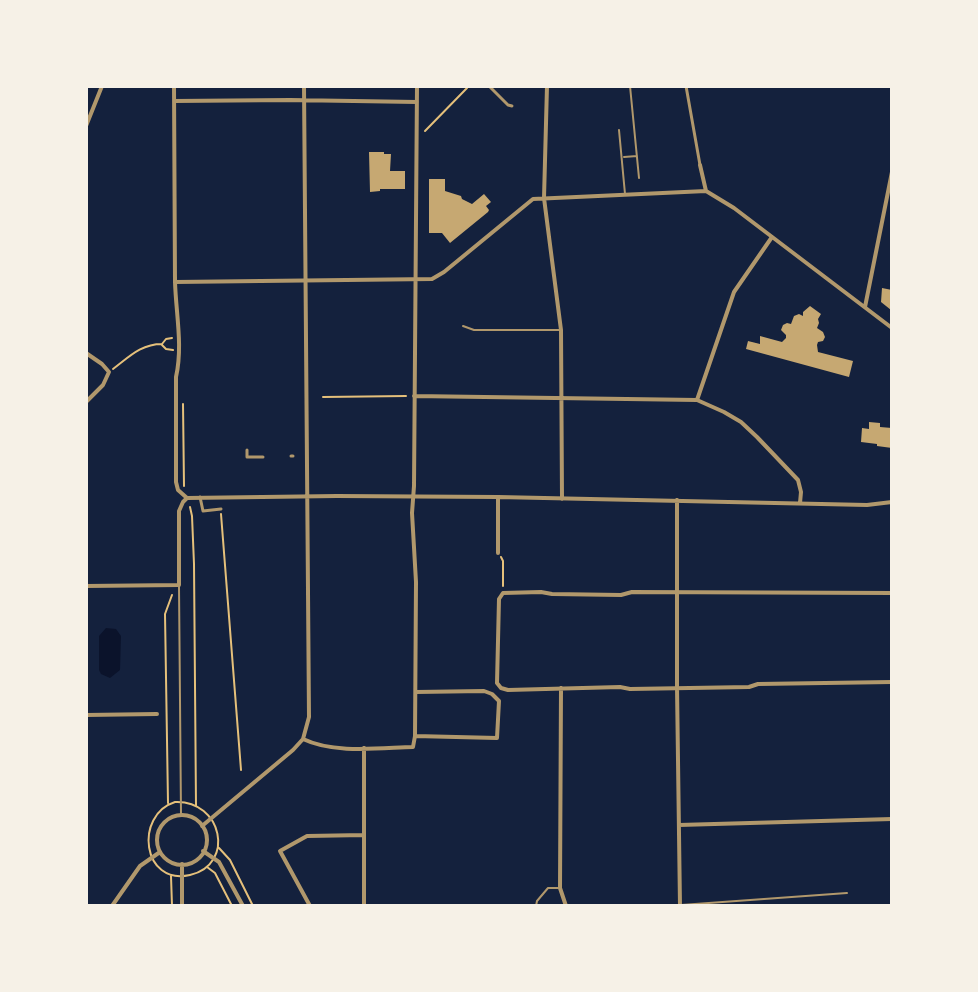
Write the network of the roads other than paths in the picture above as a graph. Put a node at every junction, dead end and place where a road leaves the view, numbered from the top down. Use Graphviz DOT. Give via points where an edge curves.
graph roads {
  1 [pos="102,86"];
  2 [pos="174,86"];
  3 [pos="304,86"];
  4 [pos="417,86"];
  5 [pos="489,86"];
  6 [pos="547,86"];
  7 [pos="630,86"];
  8 [pos="686,86"];
  9 [pos="174,101"];
  10 [pos="304,101"];
  11 [pos="417,102"];
  12 [pos="512,106"];
  13 [pos="86,126"];
  14 [pos="619,130"];
  15 [pos="637,156"];
  16 [pos="622,157"];
  17 [pos="700,165"];
  18 [pos="892,172"];
  19 [pos="639,178"];
  20 [pos="706,191"];
  21 [pos="625,195"];
  22 [pos="544,198"];
  23 [pos="772,237"];
  24 [pos="417,280"];
  25 [pos="305,281"];
  26 [pos="175,282"];
  27 [pos="865,308"];
  28 [pos="463,326"];
  29 [pos="892,328"];
  30 [pos="561,330"];
  31 [pos="86,353"];
  32 [pos="414,396"];
  33 [pos="563,397"];
  34 [pos="697,400"];
  35 [pos="86,402"];
  36 [pos="247,450"];
  37 [pos="263,457"];
  38 [pos="200,497"];
  39 [pos="307,497"];
  40 [pos="413,497"];
  41 [pos="498,497"];
  42 [pos="187,498"];
  43 [pos="562,499"];
  44 [pos="677,500"];
  45 [pos="892,502"];
  46 [pos="800,503"];
  47 [pos="221,509"];
  48 [pos="498,553"];
  49 [pos="179,585"];
  50 [pos="86,586"];
  51 [pos="678,593"];
  52 [pos="892,593"];
  53 [pos="892,682"];
  54 [pos="677,687"];
  55 [pos="561,688"];
  56 [pos="416,692"];
  57 [pos="157,714"];
  58 [pos="86,715"];
  59 [pos="415,736"];
  60 [pos="303,739"];
  61 [pos="364,748"];
  62 [pos="181,815"];
  63 [pos="892,819"];
  64 [pos="679,825"];
  65 [pos="202,826"];
  66 [pos="364,835"];
  67 [pos="203,851"];
  68 [pos="160,852"];
  69 [pos="182,864"];
  70 [pos="560,888"];
  71 [pos="847,893"];
  72 [pos="112,906"];
  73 [pos="182,906"];
  74 [pos="243,906"];
  75 [pos="310,906"];
  76 [pos="364,906"];
  77 [pos="536,906"];
  78 [pos="566,906"];
  79 [pos="680,906"];
  1 -- 13 [label="street"];
  2 -- 9 [label="street"];
  3 -- 10 [label="street"];
  4 -- 11 [label="street"];
  5 -- 12 [label="street"];
  6 -- 22 [label="street"];
  7 -- 15 [label="lane"];
  8 -- 17 [label="street"];
  9 -- 10 [label="street"];
  9 -- 26 [label="street"];
  10 -- 11 [label="street"];
  10 -- 25 [label="street"];
  11 -- 24 [label="street"];
  14 -- 16 [label="lane"];
  15 -- 16 [label="lane"];
  15 -- 19 [label="lane"];
  16 -- 21 [label="lane"];
  17 -- 20 [label="street"];
  18 -- 27 [label="street"];
  20 -- 21 [label="street"];
  20 -- 23 [label="street"];
  21 -- 22 [label="street"];
  22 -- 24 [label="street" via="533,199 444,272"];
  22 -- 30 [label="street"];
  23 -- 27 [label="street"];
  23 -- 34 [label="street" via="734,292"];
  24 -- 25 [label="street"];
  24 -- 32 [label="street"];
  25 -- 26 [label="street"];
  25 -- 39 [label="street"];
  26 -- 42 [label="street" via="176,485"];
  27 -- 29 [label="street"];
  28 -- 30 [label="lane"];
  30 -- 33 [label="street"];
  31 -- 35 [label="street" via="109,372"];
  32 -- 33 [label="street"];
  32 -- 40 [label="street"];
  33 -- 34 [label="street"];
  33 -- 43 [label="street"];
  34 -- 46 [label="street" via="741,422 757,437 798,480"];
  36 -- 37 [label="street" via="247,457"];
  38 -- 39 [label="street"];
  38 -- 42 [label="street"];
  38 -- 47 [label="street" via="203,511"];
  39 -- 40 [label="street"];
  39 -- 60 [label="street" via="309,717"];
  40 -- 41 [label="street"];
  40 -- 56 [label="street"];
  41 -- 43 [label="street"];
  41 -- 48 [label="street"];
  42 -- 49 [label="street" via="178,515"];
  43 -- 44 [label="street"];
  44 -- 46 [label="street"];
  44 -- 51 [label="street"];
  45 -- 46 [label="street"];
  49 -- 50 [label="street"];
  49 -- 62 [label="lane"];
  51 -- 52 [label="street"];
  51 -- 54 [label="street"];
  51 -- 55 [label="street" via="503,593 497,683 508,690"];
  53 -- 54 [label="street"];
  54 -- 55 [label="street"];
  54 -- 64 [label="street"];
  55 -- 70 [label="street"];
  56 -- 59 [label="street"];
  56 -- 59 [label="street" via="484,691 499,701 497,738"];
  57 -- 58 [label="street"];
  59 -- 61 [label="street" via="413,747"];
  60 -- 61 [label="street" via="320,746"];
  60 -- 65 [label="street"];
  61 -- 66 [label="street"];
  62 -- 65 [label="street"];
  62 -- 68 [label="street" via="161,825"];
  63 -- 64 [label="street"];
  64 -- 79 [label="street"];
  65 -- 67 [label="street"];
  66 -- 75 [label="street" via="307,836 280,851"];
  66 -- 76 [label="street"];
  67 -- 69 [label="street" via="195,861"];
  67 -- 74 [label="street" via="219,862"];
  68 -- 69 [label="street"];
  68 -- 72 [label="street" via="140,866"];
  69 -- 73 [label="street"];
  70 -- 77 [label="lane" via="548,888"];
  70 -- 78 [label="street"];
  71 -- 79 [label="lane"];
}
